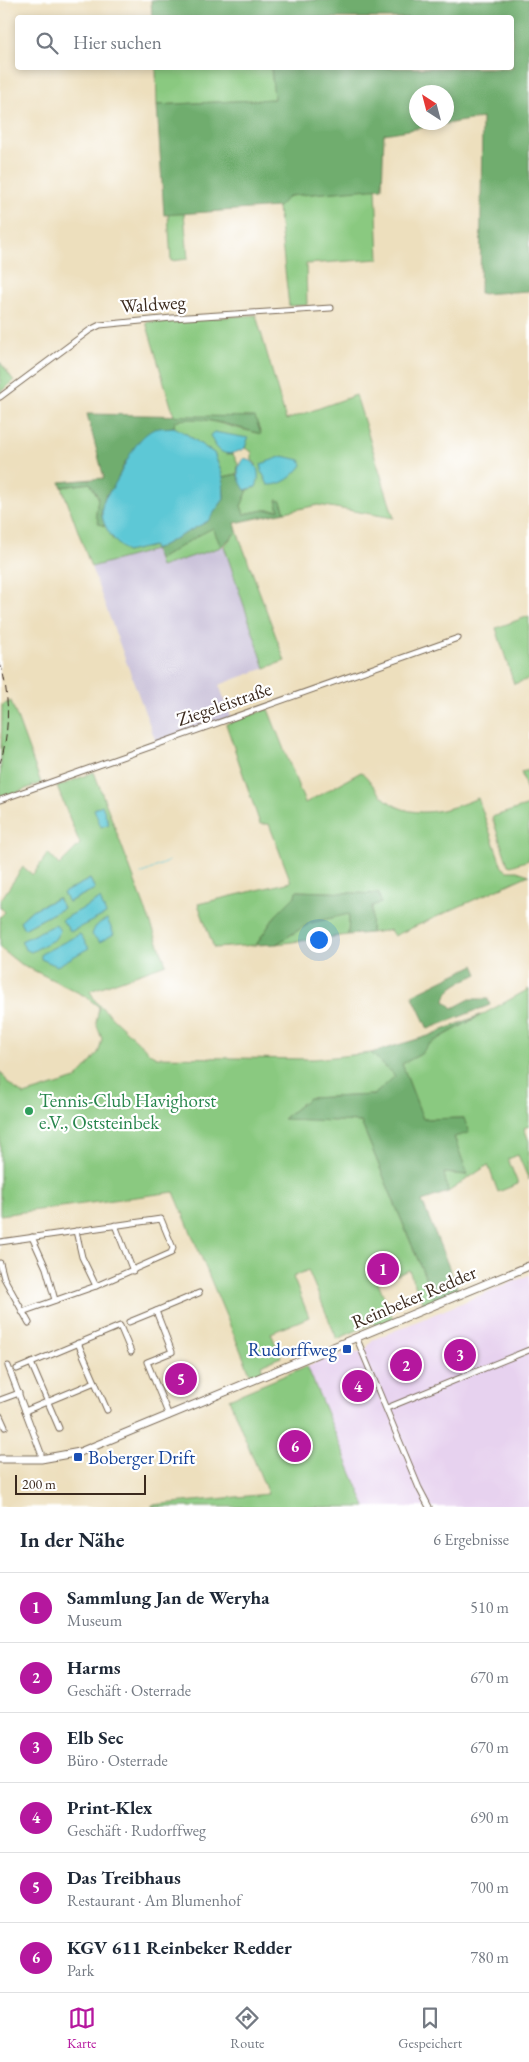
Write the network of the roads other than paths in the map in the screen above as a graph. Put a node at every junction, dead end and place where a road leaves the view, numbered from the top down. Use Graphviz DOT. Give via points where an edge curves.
graph roads {
  1 [pos="331,308"];
  2 [pos="0,397"];
  3 [pos="458,638"];
  4 [pos="0,800"];
  5 [pos="115,1225"];
  6 [pos="76,1231"];
  7 [pos="32,1237"];
  8 [pos="0,1242"];
  9 [pos="0,1263"];
  10 [pos="529,1266"];
  11 [pos="133,1270"];
  12 [pos="1,1278"];
  13 [pos="96,1286"];
  14 [pos="199,1292"];
  15 [pos="55,1300"];
  16 [pos="156,1311"];
  17 [pos="22,1312"];
  18 [pos="129,1322"];
  19 [pos="28,1323"];
  20 [pos="358,1339"];
  21 [pos="78,1343"];
  22 [pos="529,1350"];
  23 [pos="131,1352"];
  24 [pos="31,1362"];
  25 [pos="8,1366"];
  26 [pos="17,1369"];
  27 [pos="95,1382"];
  28 [pos="19,1393"];
  29 [pos="0,1400"];
  30 [pos="48,1402"];
  31 [pos="387,1408"];
  32 [pos="107,1410"];
  33 [pos="24,1411"];
  34 [pos="0,1416"];
  35 [pos="169,1416"];
  36 [pos="4,1427"];
  37 [pos="59,1428"];
  38 [pos="0,1460"];
  39 [pos="41,1460"];
  40 [pos="429,1507"];
  1 -- 2 [label="street, Waldweg" via="100,325"];
  3 -- 4 [label="street, Ziegeleistraße"];
  5 -- 6 [label="street"];
  5 -- 11 [label="street"];
  5 -- 11 [label="street" via="161,1219 170,1241 171,1253"];
  6 -- 7 [label="street"];
  6 -- 13 [label="street" via="82,1257"];
  7 -- 8 [label="street"];
  7 -- 15 [label="street" via="46,1268"];
  9 -- 12 [label="street"];
  10 -- 20 [label="main road, Reinbeker Redder"];
  11 -- 13 [label="street"];
  12 -- 17 [label="street"];
  13 -- 15 [label="street"];
  14 -- 16 [label="street"];
  15 -- 17 [label="street"];
  16 -- 18 [label="street"];
  16 -- 35 [label="street" via="172,1352 147,1362"];
  17 -- 19 [label="street"];
  20 -- 31 [label="street"];
  20 -- 35 [label="main road, Reinbeker Redder"];
  21 -- 23 [label="street" via="120,1326"];
  21 -- 24 [label="street"];
  21 -- 27 [label="street"];
  22 -- 31 [label="street"];
  24 -- 26 [label="street"];
  24 -- 30 [label="street"];
  25 -- 28 [label="street"];
  27 -- 30 [label="street"];
  27 -- 32 [label="street"];
  28 -- 29 [label="street"];
  28 -- 33 [label="street"];
  30 -- 33 [label="street"];
  30 -- 37 [label="street"];
  31 -- 40 [label="street"];
  33 -- 39 [label="street"];
  34 -- 36 [label="street"];
  35 -- 39 [label="main road, Reinbeker Redder" via="80,1452"];
  38 -- 39 [label="main road, Reinbeker Redder"];
}
